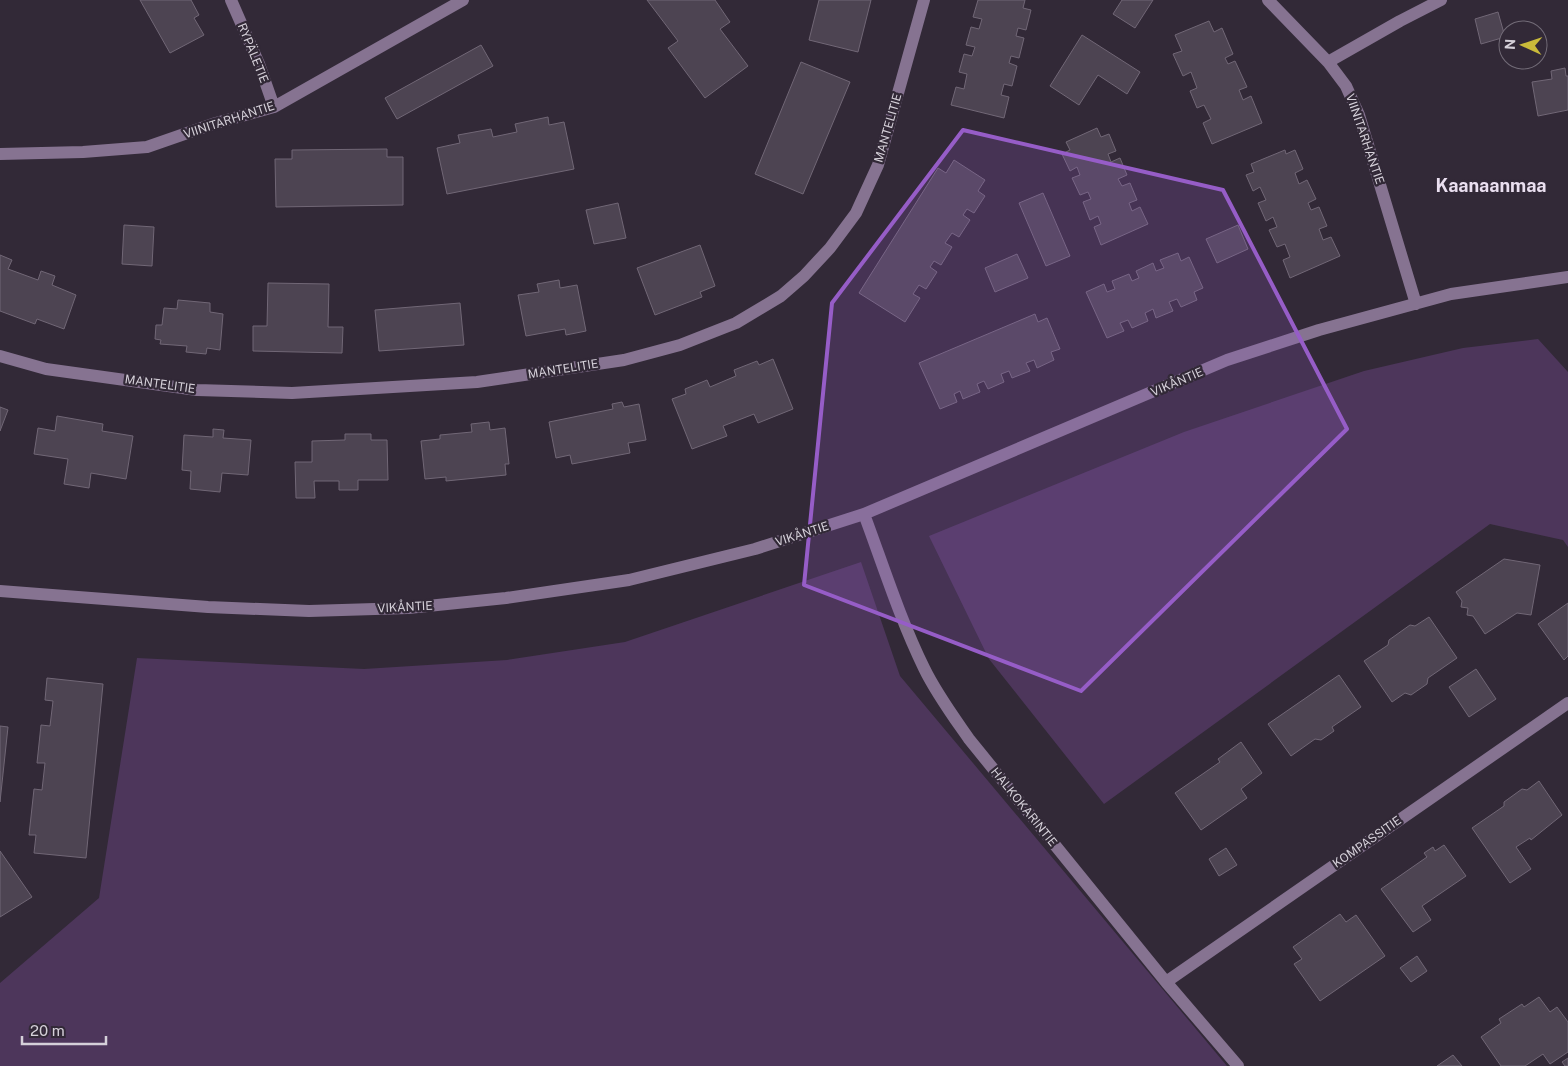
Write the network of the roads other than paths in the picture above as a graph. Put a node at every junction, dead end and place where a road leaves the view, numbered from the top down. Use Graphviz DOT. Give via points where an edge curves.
graph roads {
  1 [pos="230,0"];
  2 [pos="463,0"];
  3 [pos="924,0"];
  4 [pos="1268,0"];
  5 [pos="1441,0"];
  6 [pos="1328,62"];
  7 [pos="274,107"];
  8 [pos="0,154"];
  9 [pos="1568,277"];
  10 [pos="1416,304"];
  11 [pos="0,356"];
  12 [pos="864,514"];
  13 [pos="0,591"];
  14 [pos="1568,703"];
  15 [pos="1166,982"];
  16 [pos="1238,1066"];
  1 -- 7 [label="street, RYPÄLETIE"];
  2 -- 7 [label="street, VIINITARHANTIE"];
  3 -- 11 [label="street, MANTELITIE" via="878,165 856,212 830,248 781,296 736,323 680,345 624,360 477,382 292,393 197,390 46,369"];
  4 -- 6 [label="street, VIINITARHANTIE"];
  5 -- 6 [label="street"];
  6 -- 10 [label="street, VIINITARHANTIE" via="1346,86 1359,115"];
  7 -- 8 [label="street, VIINITARHANTIE" via="147,147"];
  9 -- 10 [label="street, VIKÅNTIE" via="1451,294"];
  10 -- 12 [label="street, VIKÅNTIE" via="1319,330 1227,360"];
  12 -- 13 [label="street, VIKÅNTIE" via="755,550 629,580 408,608 309,611 208,608"];
  12 -- 15 [label="street, HALKOKARINTIE" via="912,640 942,699 969,739"];
  14 -- 15 [label="street, KOMPASSITIE"];
  15 -- 16 [label="street, HALKOKARINTIE"];
}
